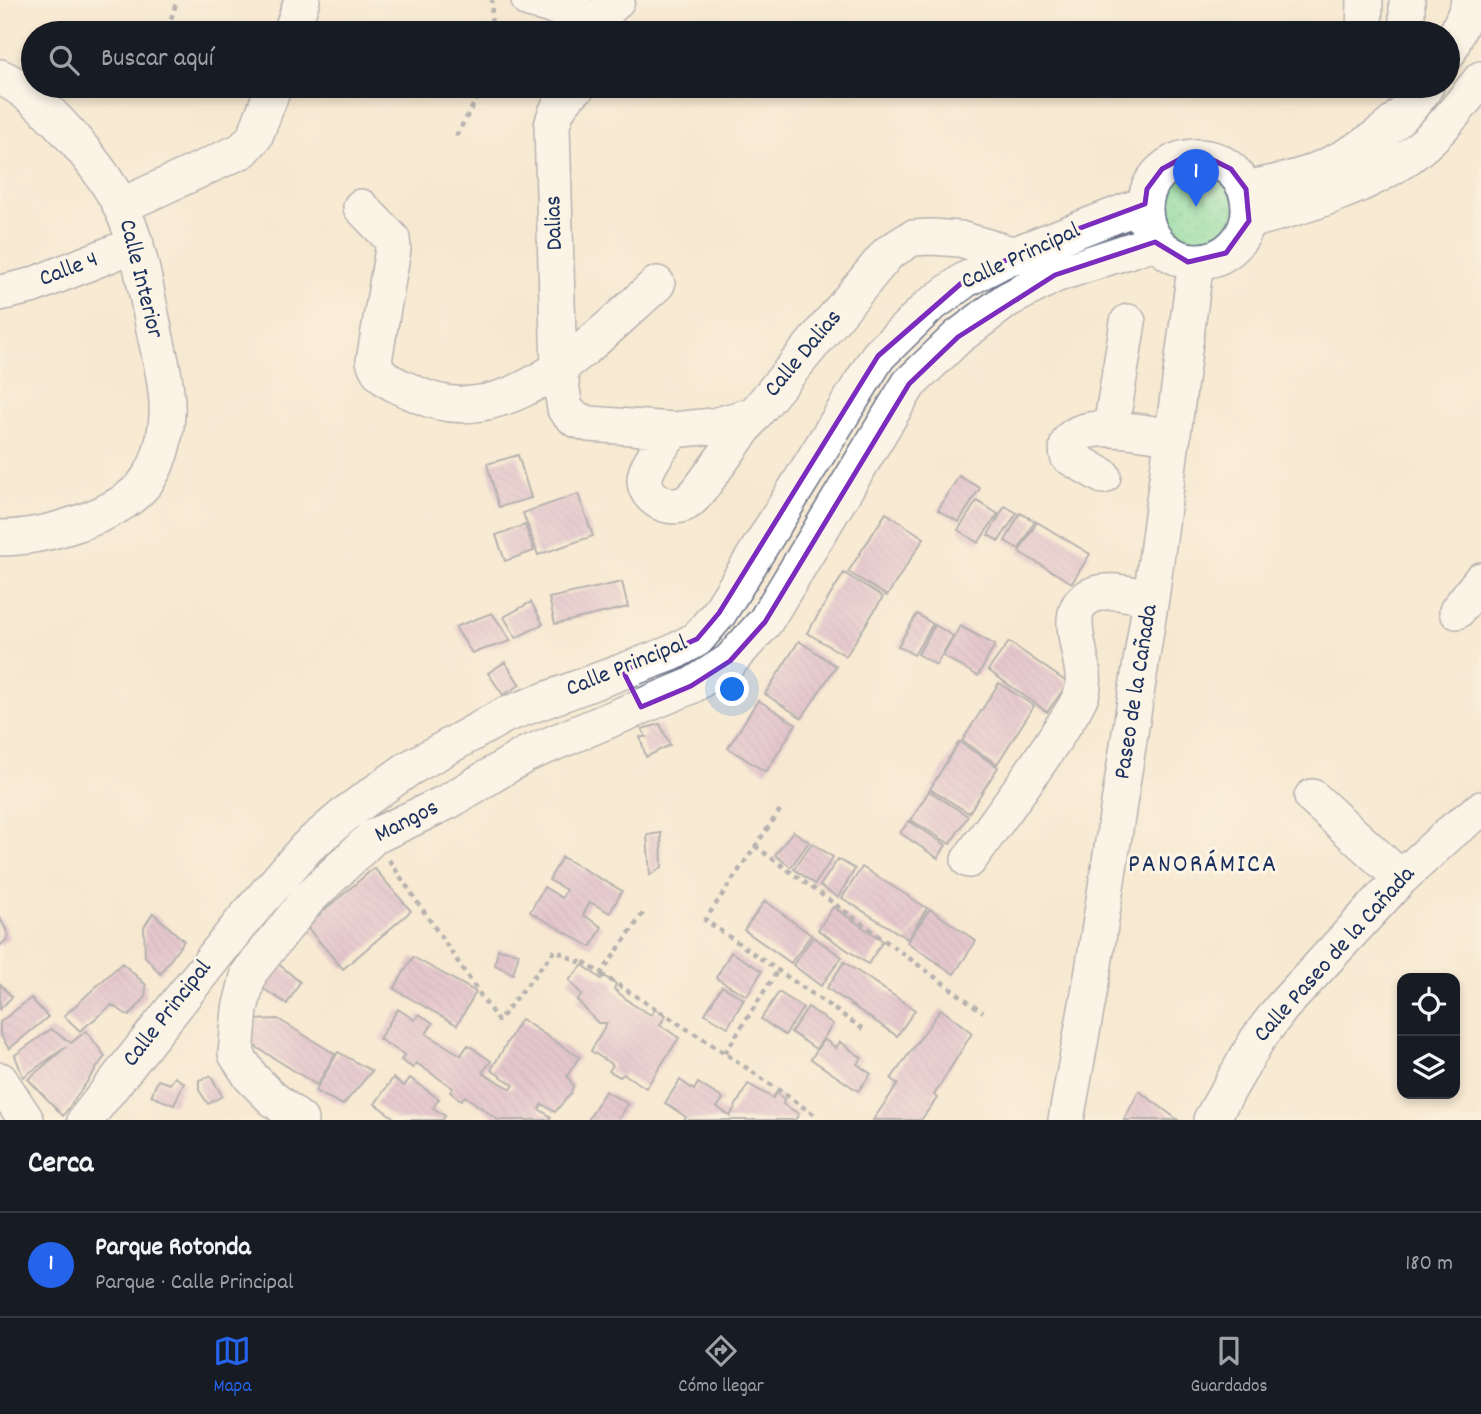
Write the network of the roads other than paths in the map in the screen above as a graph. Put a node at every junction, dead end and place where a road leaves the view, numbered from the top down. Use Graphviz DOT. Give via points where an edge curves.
graph roads {
  1 [pos="302,0"];
  2 [pos="529,0"];
  3 [pos="1364,0"];
  4 [pos="1407,0"];
  5 [pos="1469,0"];
  6 [pos="604,18"];
  7 [pos="296,21"];
  8 [pos="1364,21"];
  9 [pos="1407,21"];
  10 [pos="1460,26"];
  11 [pos="0,77"];
  12 [pos="1481,79"];
  13 [pos="21,90"];
  14 [pos="31,98"];
  15 [pos="269,98"];
  16 [pos="564,98"];
  17 [pos="1418,98"];
  18 [pos="1145,204"];
  19 [pos="1247,205"];
  20 [pos="121,206"];
  21 [pos="361,207"];
  22 [pos="1155,242"];
  23 [pos="136,244"];
  24 [pos="1015,254"];
  25 [pos="1196,261"];
  26 [pos="1061,273"];
  27 [pos="657,284"];
  28 [pos="0,293"];
  29 [pos="1128,322"];
  30 [pos="559,370"];
  31 [pos="754,415"];
  32 [pos="1111,428"];
  33 [pos="673,430"];
  34 [pos="1173,437"];
  35 [pos="1102,476"];
  36 [pos="0,538"];
  37 [pos="1481,580"];
  38 [pos="1151,598"];
  39 [pos="1457,611"];
  40 [pos="623,671"];
  41 [pos="640,707"];
  42 [pos="1312,797"];
  43 [pos="1481,809"];
  44 [pos="969,860"];
  45 [pos="1401,878"];
  46 [pos="0,1080"];
  47 [pos="26,1120"];
  48 [pos="85,1120"];
  49 [pos="300,1120"];
  50 [pos="1066,1120"];
  51 [pos="1211,1120"];
  1 -- 7 [label="street"];
  2 -- 6 [label="street"];
  3 -- 8 [label="street"];
  4 -- 9 [label="street"];
  5 -- 10 [label="street"];
  11 -- 13 [label="street, Calle Interior"];
  12 -- 19 [label="street" via="1451,118 1409,157 1358,185 1305,205"];
  14 -- 20 [label="street, Calle Interior" via="54,116"];
  15 -- 20 [label="street" via="255,136 243,150"];
  16 -- 30 [label="street, Dalias" via="552,126"];
  17 -- 19 [label="street" via="1386,130 1355,151"];
  18 -- 19 [label="street" via="1147,189 1162,169 1184,158 1209,158 1231,169"];
  18 -- 22 [label="street" via="1147,229"];
  18 -- 24 [label="street, Calle Principal"];
  19 -- 25 [label="street" via="1241,240 1226,253"];
  20 -- 23 [label="street, Calle Interior"];
  21 -- 30 [label="street" via="392,239 374,361 376,371 385,379 423,398 460,406 501,400"];
  22 -- 25 [label="street" via="1170,255"];
  22 -- 26 [label="street, Calle Principal"];
  23 -- 28 [label="street, Calle 4" via="31,286"];
  23 -- 36 [label="street, Calle Interior" via="167,393 157,461 145,484 94,518 56,531"];
  24 -- 26 [label="street, Calle Dalias"];
  24 -- 31 [label="street, Calle Dalias" via="960,239 912,238 888,253"];
  24 -- 40 [label="street, Calle Principal" via="965,280 928,307 878,356 719,612 696,639"];
  25 -- 34 [label="street, Paseo de la Cañada"];
  26 -- 41 [label="street, Calle Principal" via="1007,300 958,337 909,384 765,622 730,661 691,687"];
  27 -- 30 [label="street"];
  29 -- 32 [label="street"];
  30 -- 33 [label="street, Calle Dalias" via="565,409 575,419"];
  31 -- 33 [label="street, Calle Dalias"];
  31 -- 33 [label="street" via="698,492 678,506 655,499 645,479"];
  32 -- 34 [label="street"];
  32 -- 35 [label="street" via="1079,433 1066,449 1068,456"];
  34 -- 38 [label="street, Paseo de la Cañada"];
  37 -- 39 [label="street"];
  38 -- 44 [label="street" via="1123,592 1097,593 1083,600 1074,627 1083,691"];
  38 -- 50 [label="street, Paseo de la Cañada"];
  40 -- 41 [label="street"];
  40 -- 48 [label="street, Calle Principal" via="505,715 408,769 348,812 307,847 241,923"];
  41 -- 49 [label="street, Mangos" via="525,755 449,802 373,837 307,899 249,973 236,1054 251,1077"];
  42 -- 45 [label="street"];
  43 -- 45 [label="street, Calle Paseo de la Cañada"];
  45 -- 51 [label="street, Calle Paseo de la Cañada" via="1282,1007 1257,1040"];
  46 -- 47 [label="street"];
}
